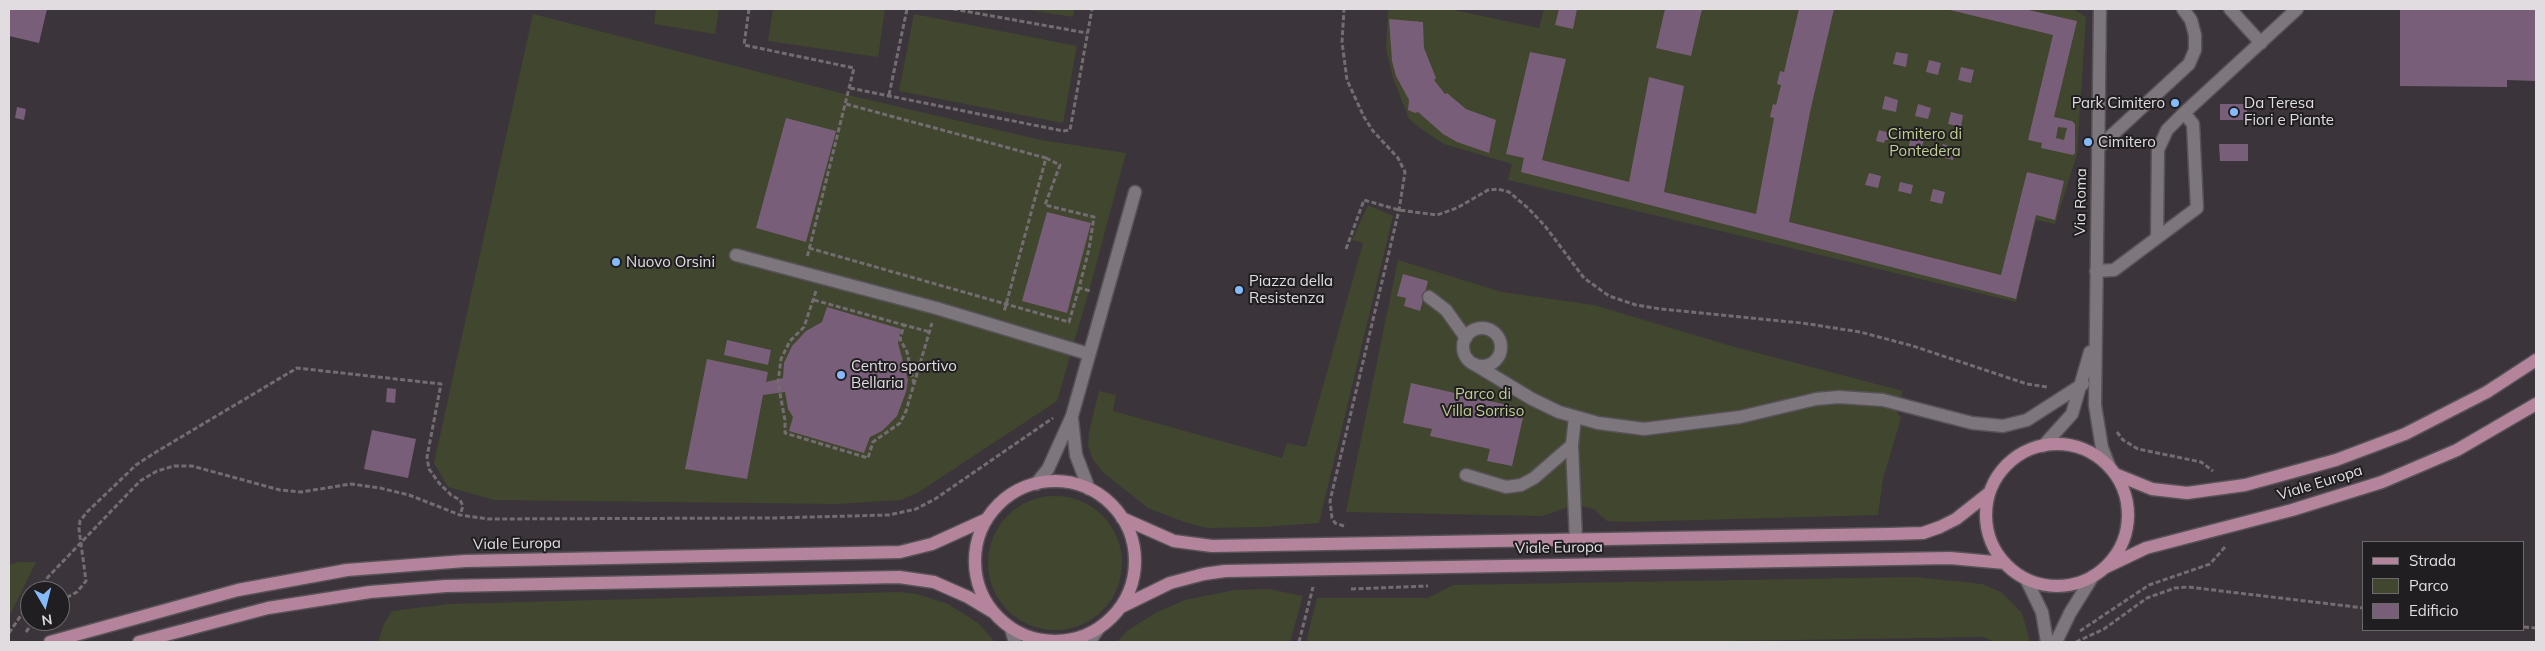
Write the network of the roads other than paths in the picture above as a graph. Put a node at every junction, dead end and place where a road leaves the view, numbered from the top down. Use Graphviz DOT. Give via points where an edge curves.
graph roads {
  1 [pos="2100,9"];
  2 [pos="2183,9"];
  3 [pos="2230,9"];
  4 [pos="2297,9"];
  5 [pos="2261,43"];
  6 [pos="2184,113"];
  7 [pos="2098,148"];
  8 [pos="1135,192"];
  9 [pos="2157,238"];
  10 [pos="736,255"];
  11 [pos="2096,271"];
  12 [pos="1429,297"];
  13 [pos="2095,335"];
  14 [pos="1466,338"];
  15 [pos="1090,354"];
  16 [pos="2536,360"];
  17 [pos="1492,363"];
  18 [pos="1474,364"];
  19 [pos="1495,376"];
  20 [pos="2083,384"];
  21 [pos="2536,404"];
  22 [pos="1072,416"];
  23 [pos="1575,417"];
  24 [pos="1572,445"];
  25 [pos="2043,446"];
  26 [pos="2113,471"];
  27 [pos="1466,475"];
  28 [pos="1036,484"];
  29 [pos="1089,489"];
  30 [pos="1989,493"];
  31 [pos="1122,518"];
  32 [pos="987,519"];
  33 [pos="1576,541"];
  34 [pos="2005,564"];
  35 [pos="2104,568"];
  36 [pos="2093,576"];
  37 [pos="2026,579"];
  38 [pos="1120,606"];
  39 [pos="992,612"];
  40 [pos="1099,628"];
  41 [pos="1011,629"];
  42 [pos="53,641"];
  43 [pos="139,642"];
  44 [pos="1016,642"];
  45 [pos="1089,642"];
  46 [pos="2047,642"];
  47 [pos="2056,642"];
  1 -- 7 [label="street, Via Roma"];
  2 -- 7 [label="street" via="2195,34 2195,50 2189,64"];
  3 -- 5 [label="street"];
  4 -- 5 [label="street"];
  5 -- 6 [label="street"];
  6 -- 9 [label="street" via="2167,130 2158,150"];
  6 -- 9 [label="street" via="2193,124 2197,208"];
  7 -- 11 [label="street, Via Roma"];
  8 -- 15 [label="street"];
  9 -- 11 [label="street" via="2114,270"];
  10 -- 15 [label="street" via="936,308"];
  11 -- 13 [label="street, Via Roma"];
  12 -- 14 [label="street" via="1446,310"];
  13 -- 20 [label="street, Via Roma"];
  13 -- 26 [label="street, Via Roma" via="2097,422 2102,448"];
  14 -- 17 [label="street" via="1477,329 1485,328 1495,333 1501,350"];
  14 -- 18 [label="street" via="1465,355"];
  15 -- 22 [label="street"];
  16 -- 26 [label="main road, Viale Europa" via="2487,392 2404,434 2304,470 2245,485 2187,493 2152,490"];
  17 -- 18 [label="street"];
  17 -- 19 [label="street"];
  18 -- 19 [label="street"];
  19 -- 23 [label="street" via="1545,407"];
  20 -- 23 [label="street" via="2037,414 2003,426 1981,425 1883,400 1852,397 1821,399 1740,417 1656,429"];
  20 -- 25 [label="street, Via Roma" via="2072,414"];
  21 -- 35 [label="main road, Viale Europa" via="2470,443 2396,476 2292,510 2146,548"];
  22 -- 28 [label="street" via="1048,469"];
  22 -- 29 [label="street" via="1076,455"];
  23 -- 24 [label="street"];
  24 -- 27 [label="street" via="1534,478 1521,485 1506,487"];
  24 -- 33 [label="street"];
  25 -- 26 [label="main road, Viale Europa" via="2070,445 2083,449"];
  25 -- 30 [label="main road, Viale Europa" via="2012,460 1995,479"];
  26 -- 35 [label="main road, Viale Europa" via="2126,501 2128,524 2121,545"];
  28 -- 29 [label="main road, Viale Europa" via="1062,482"];
  28 -- 32 [label="main road, Viale Europa" via="1002,501"];
  29 -- 31 [label="main road, Viale Europa" via="1113,506"];
  30 -- 33 [label="main road, Viale Europa" via="1956,519 1922,533"];
  30 -- 34 [label="main road, Viale Europa" via="1987,528 1996,552"];
  31 -- 33 [label="main road, Viale Europa" via="1164,538 1206,546"];
  31 -- 38 [label="main road, Viale Europa" via="1129,532 1135,562 1128,593"];
  32 -- 39 [label="main road, Viale Europa" via="976,548 975,567 982,595"];
  32 -- 42 [label="main road, Viale Europa" via="939,541 900,552 465,561 347,570 238,590"];
  34 -- 37 [label="main road, Viale Europa"];
  34 -- 38 [label="main road, Viale Europa" via="1950,558 1225,572 1170,583"];
  35 -- 36 [label="main road, Viale Europa"];
  36 -- 37 [label="main road, Viale Europa" via="2055,586"];
  36 -- 47 [label="street"];
  37 -- 46 [label="street" via="2040,607"];
  38 -- 40 [label="main road, Viale Europa"];
  39 -- 41 [label="main road, Viale Europa"];
  39 -- 43 [label="main road, Viale Europa" via="934,582 899,577 446,586 370,592 268,608"];
  40 -- 41 [label="main road, Viale Europa" via="1078,638 1055,641 1032,638"];
  40 -- 45 [label="street"];
  41 -- 44 [label="street"];
}
